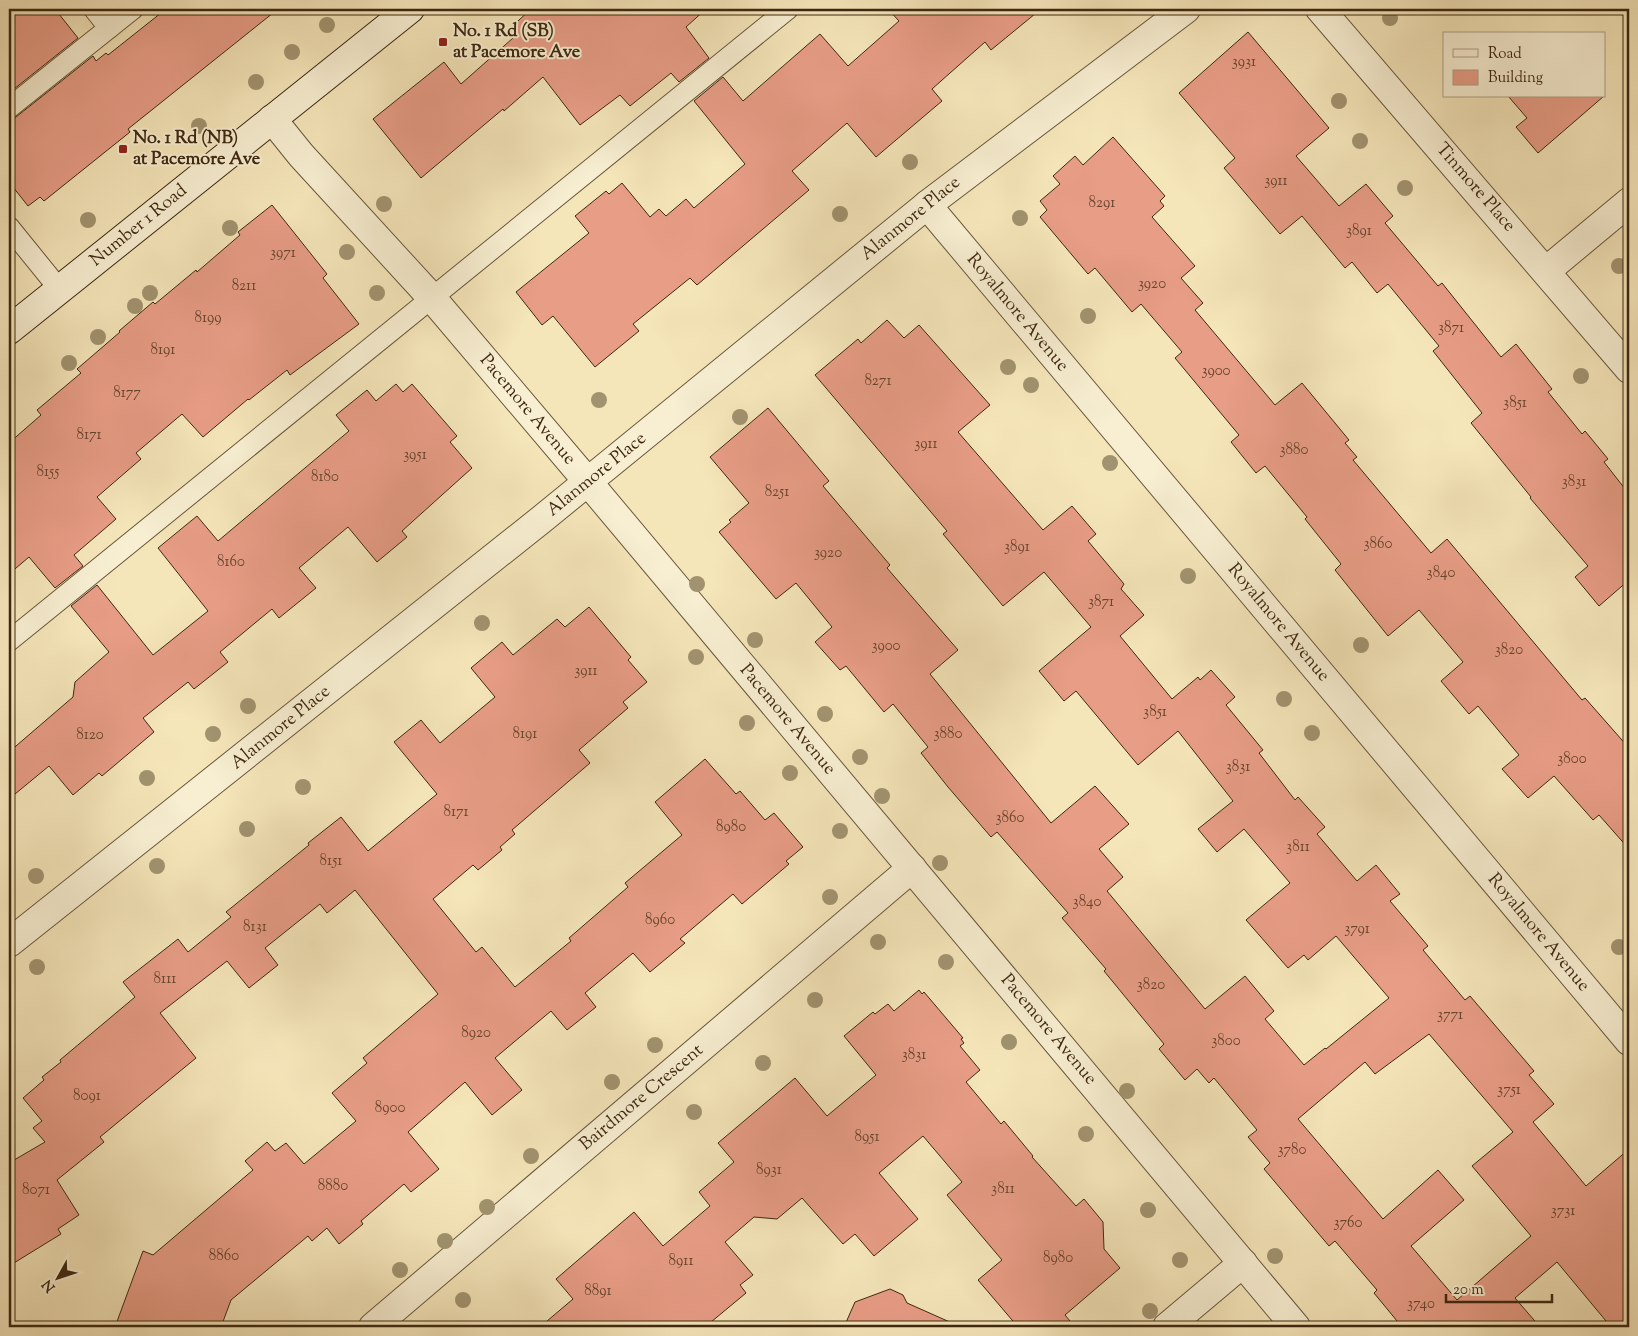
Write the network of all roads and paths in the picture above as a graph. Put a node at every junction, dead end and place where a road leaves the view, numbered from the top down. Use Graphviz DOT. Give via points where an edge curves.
graph roads {
  1 [pos="94,9"];
  2 [pos="133,9"];
  3 [pos="410,9"];
  4 [pos="788,9"];
  5 [pos="1186,9"];
  6 [pos="1320,9"];
  7 [pos="109,28"];
  8 [pos="9,108"];
  9 [pos="272,119"];
  10 [pos="1629,202"];
  11 [pos="926,205"];
  12 [pos="9,227"];
  13 [pos="1546,271"];
  14 [pos="60,290"];
  15 [pos="432,298"];
  16 [pos="9,330"];
  17 [pos="1629,369"];
  18 [pos="588,482"];
  19 [pos="9,641"];
  20 [pos="912,868"];
  21 [pos="9,943"];
  22 [pos="1629,1041"];
  23 [pos="1243,1263"];
  24 [pos="373,1327"];
  25 [pos="1166,1327"];
  26 [pos="1296,1327"];
  1 -- 7 [label="lane"];
  2 -- 7 [label="lane"];
  3 -- 9 [label="street, Number 1 Road"];
  4 -- 15 [label="lane"];
  5 -- 11 [label="street, Alanmore Place"];
  6 -- 13 [label="street, Tinmore Place"];
  7 -- 8 [label="lane"];
  9 -- 14 [label="street, Number 1 Road"];
  9 -- 15 [label="street, Pacemore Avenue"];
  10 -- 13 [label="street"];
  11 -- 18 [label="street, Alanmore Place"];
  11 -- 22 [label="street, Royalmore Avenue"];
  12 -- 14 [label="lane"];
  13 -- 17 [label="street, Tinmore Place"];
  14 -- 16 [label="street, Number 1 Road"];
  15 -- 18 [label="street, Pacemore Avenue"];
  15 -- 19 [label="lane"];
  18 -- 20 [label="street, Pacemore Avenue"];
  18 -- 21 [label="street, Alanmore Place"];
  20 -- 23 [label="street, Pacemore Avenue"];
  20 -- 24 [label="street, Bairdmore Crescent"];
  23 -- 25 [label="street"];
  23 -- 26 [label="street, Pacemore Avenue"];
}
